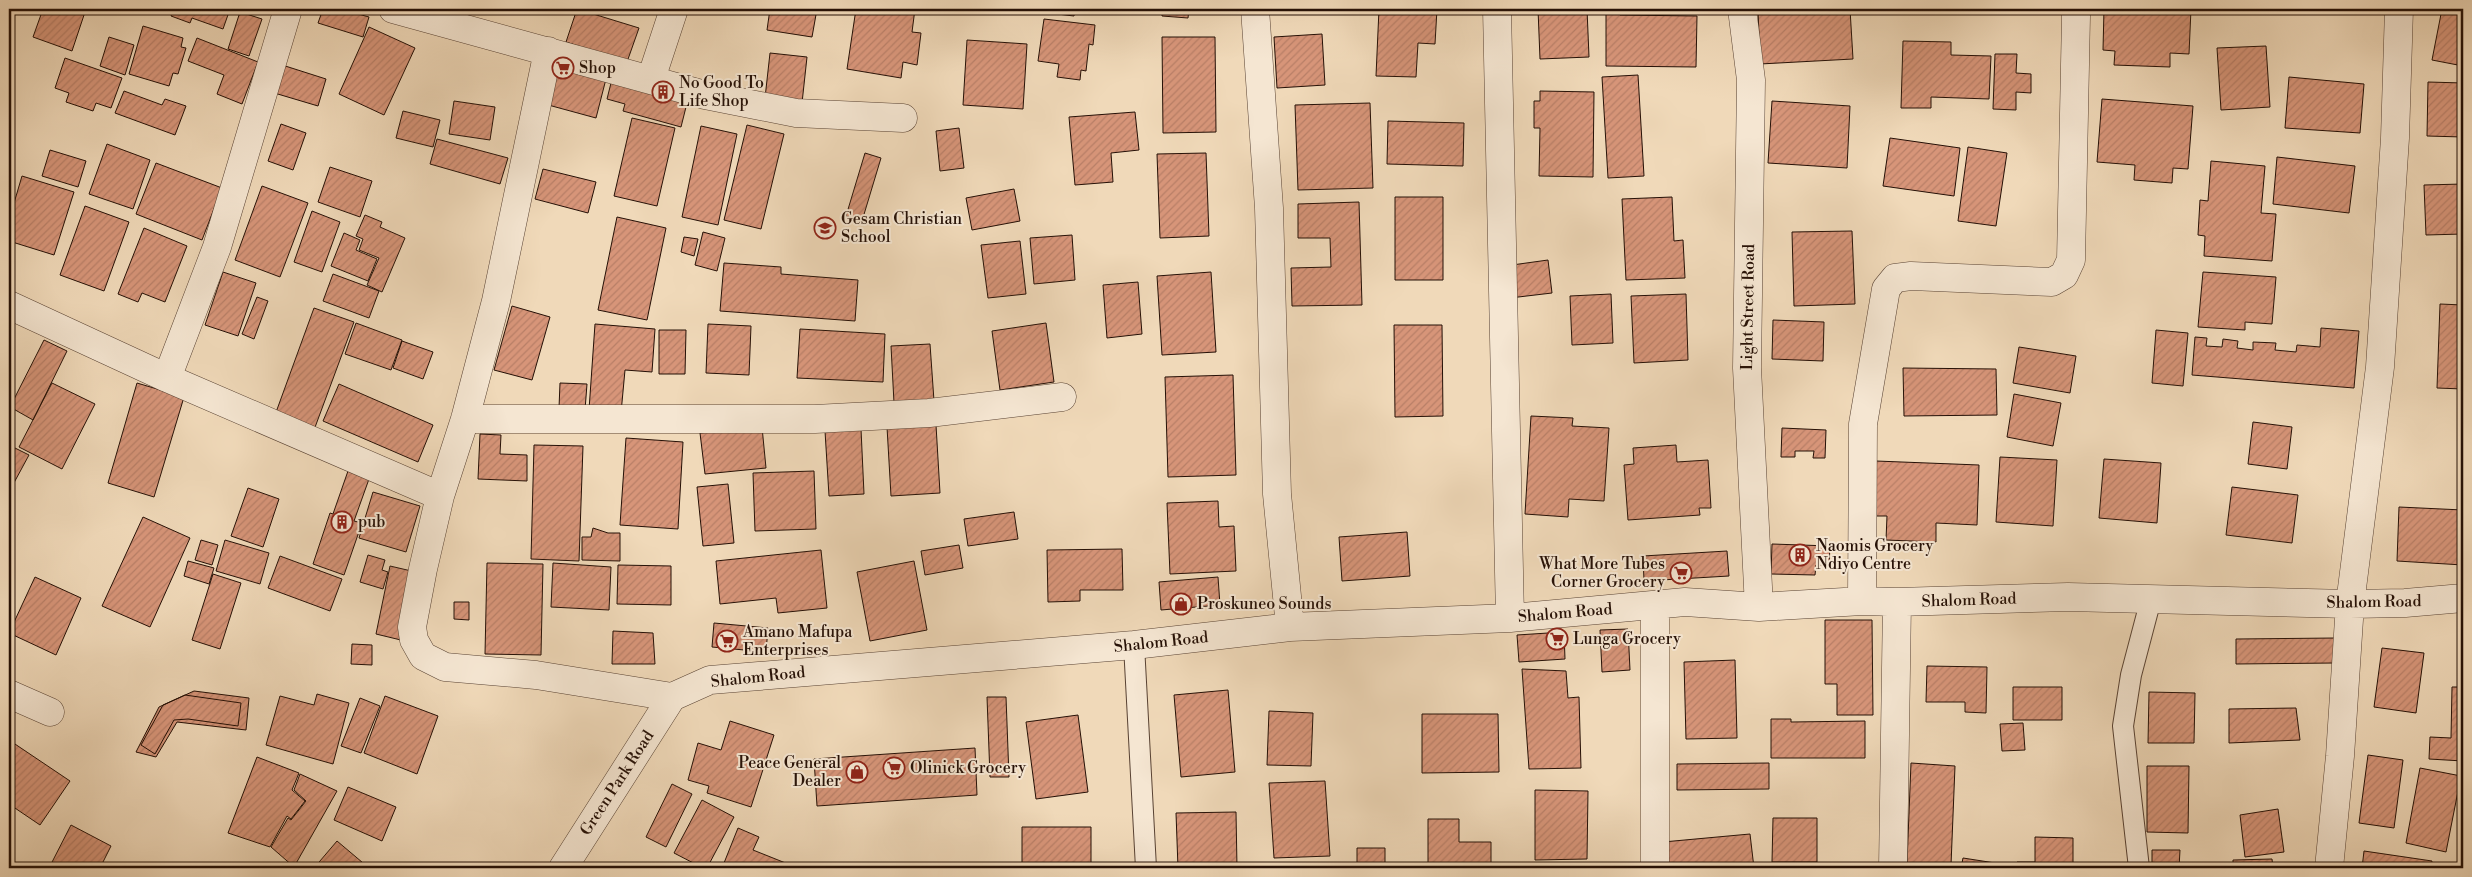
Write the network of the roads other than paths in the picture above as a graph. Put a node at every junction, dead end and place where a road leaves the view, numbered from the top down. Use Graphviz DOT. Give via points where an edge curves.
graph roads {
  1 [pos="288,9"];
  2 [pos="393,9"];
  3 [pos="674,9"];
  4 [pos="1255,9"];
  5 [pos="1497,9"];
  6 [pos="1742,9"];
  7 [pos="2399,9"];
  8 [pos="2076,16"];
  9 [pos="548,51"];
  10 [pos="651,80"];
  11 [pos="903,118"];
  12 [pos="9,305"];
  13 [pos="167,378"];
  14 [pos="1062,397"];
  15 [pos="465,418"];
  16 [pos="440,496"];
  17 [pos="2463,598"];
  18 [pos="2151,599"];
  19 [pos="1862,601"];
  20 [pos="1897,602"];
  21 [pos="2350,604"];
  22 [pos="1656,605"];
  23 [pos="1759,607"];
  24 [pos="1510,618"];
  25 [pos="1290,627"];
  26 [pos="1134,645"];
  27 [pos="9,694"];
  28 [pos="672,697"];
  29 [pos="50,712"];
  30 [pos="563,868"];
  31 [pos="1146,868"];
  32 [pos="1655,868"];
  33 [pos="1893,868"];
  34 [pos="2139,868"];
  35 [pos="2330,868"];
  1 -- 13 [label="street" via="217,247"];
  2 -- 9 [label="street"];
  3 -- 10 [label="street"];
  4 -- 25 [label="street" via="1269,208 1277,494"];
  5 -- 24 [label="street"];
  6 -- 23 [label="street, Light Street Road" via="1751,80 1747,368"];
  7 -- 21 [label="street" via="2395,138 2380,366"];
  8 -- 19 [label="street" via="2071,260 2064,275 2052,282 1895,278 1886,289 1863,424"];
  9 -- 10 [label="street"];
  9 -- 15 [label="street" via="496,301"];
  10 -- 11 [label="street" via="705,95 796,113"];
  12 -- 13 [label="street"];
  13 -- 16 [label="street"];
  14 -- 15 [label="street" via="929,413 815,420"];
  15 -- 16 [label="street"];
  16 -- 28 [label="street" via="412,627 414,640 423,656 444,667 536,675"];
  17 -- 21 [label="street, Shalom Road"];
  18 -- 20 [label="street, Shalom Road" via="2068,597"];
  18 -- 21 [label="street, Shalom Road"];
  18 -- 34 [label="lane" via="2131,674 2122,726"];
  19 -- 20 [label="street, Shalom Road"];
  19 -- 23 [label="street, Shalom Road"];
  20 -- 33 [label="street"];
  21 -- 35 [label="street"];
  22 -- 23 [label="street, Shalom Road" via="1685,602"];
  22 -- 24 [label="street, Shalom Road"];
  22 -- 32 [label="street"];
  24 -- 25 [label="street, Shalom Road"];
  25 -- 26 [label="street, Shalom Road"];
  26 -- 28 [label="street, Shalom Road" via="710,680"];
  26 -- 31 [label="lane"];
  27 -- 29 [label="street"];
  28 -- 30 [label="street, Green Park Road"];
}
